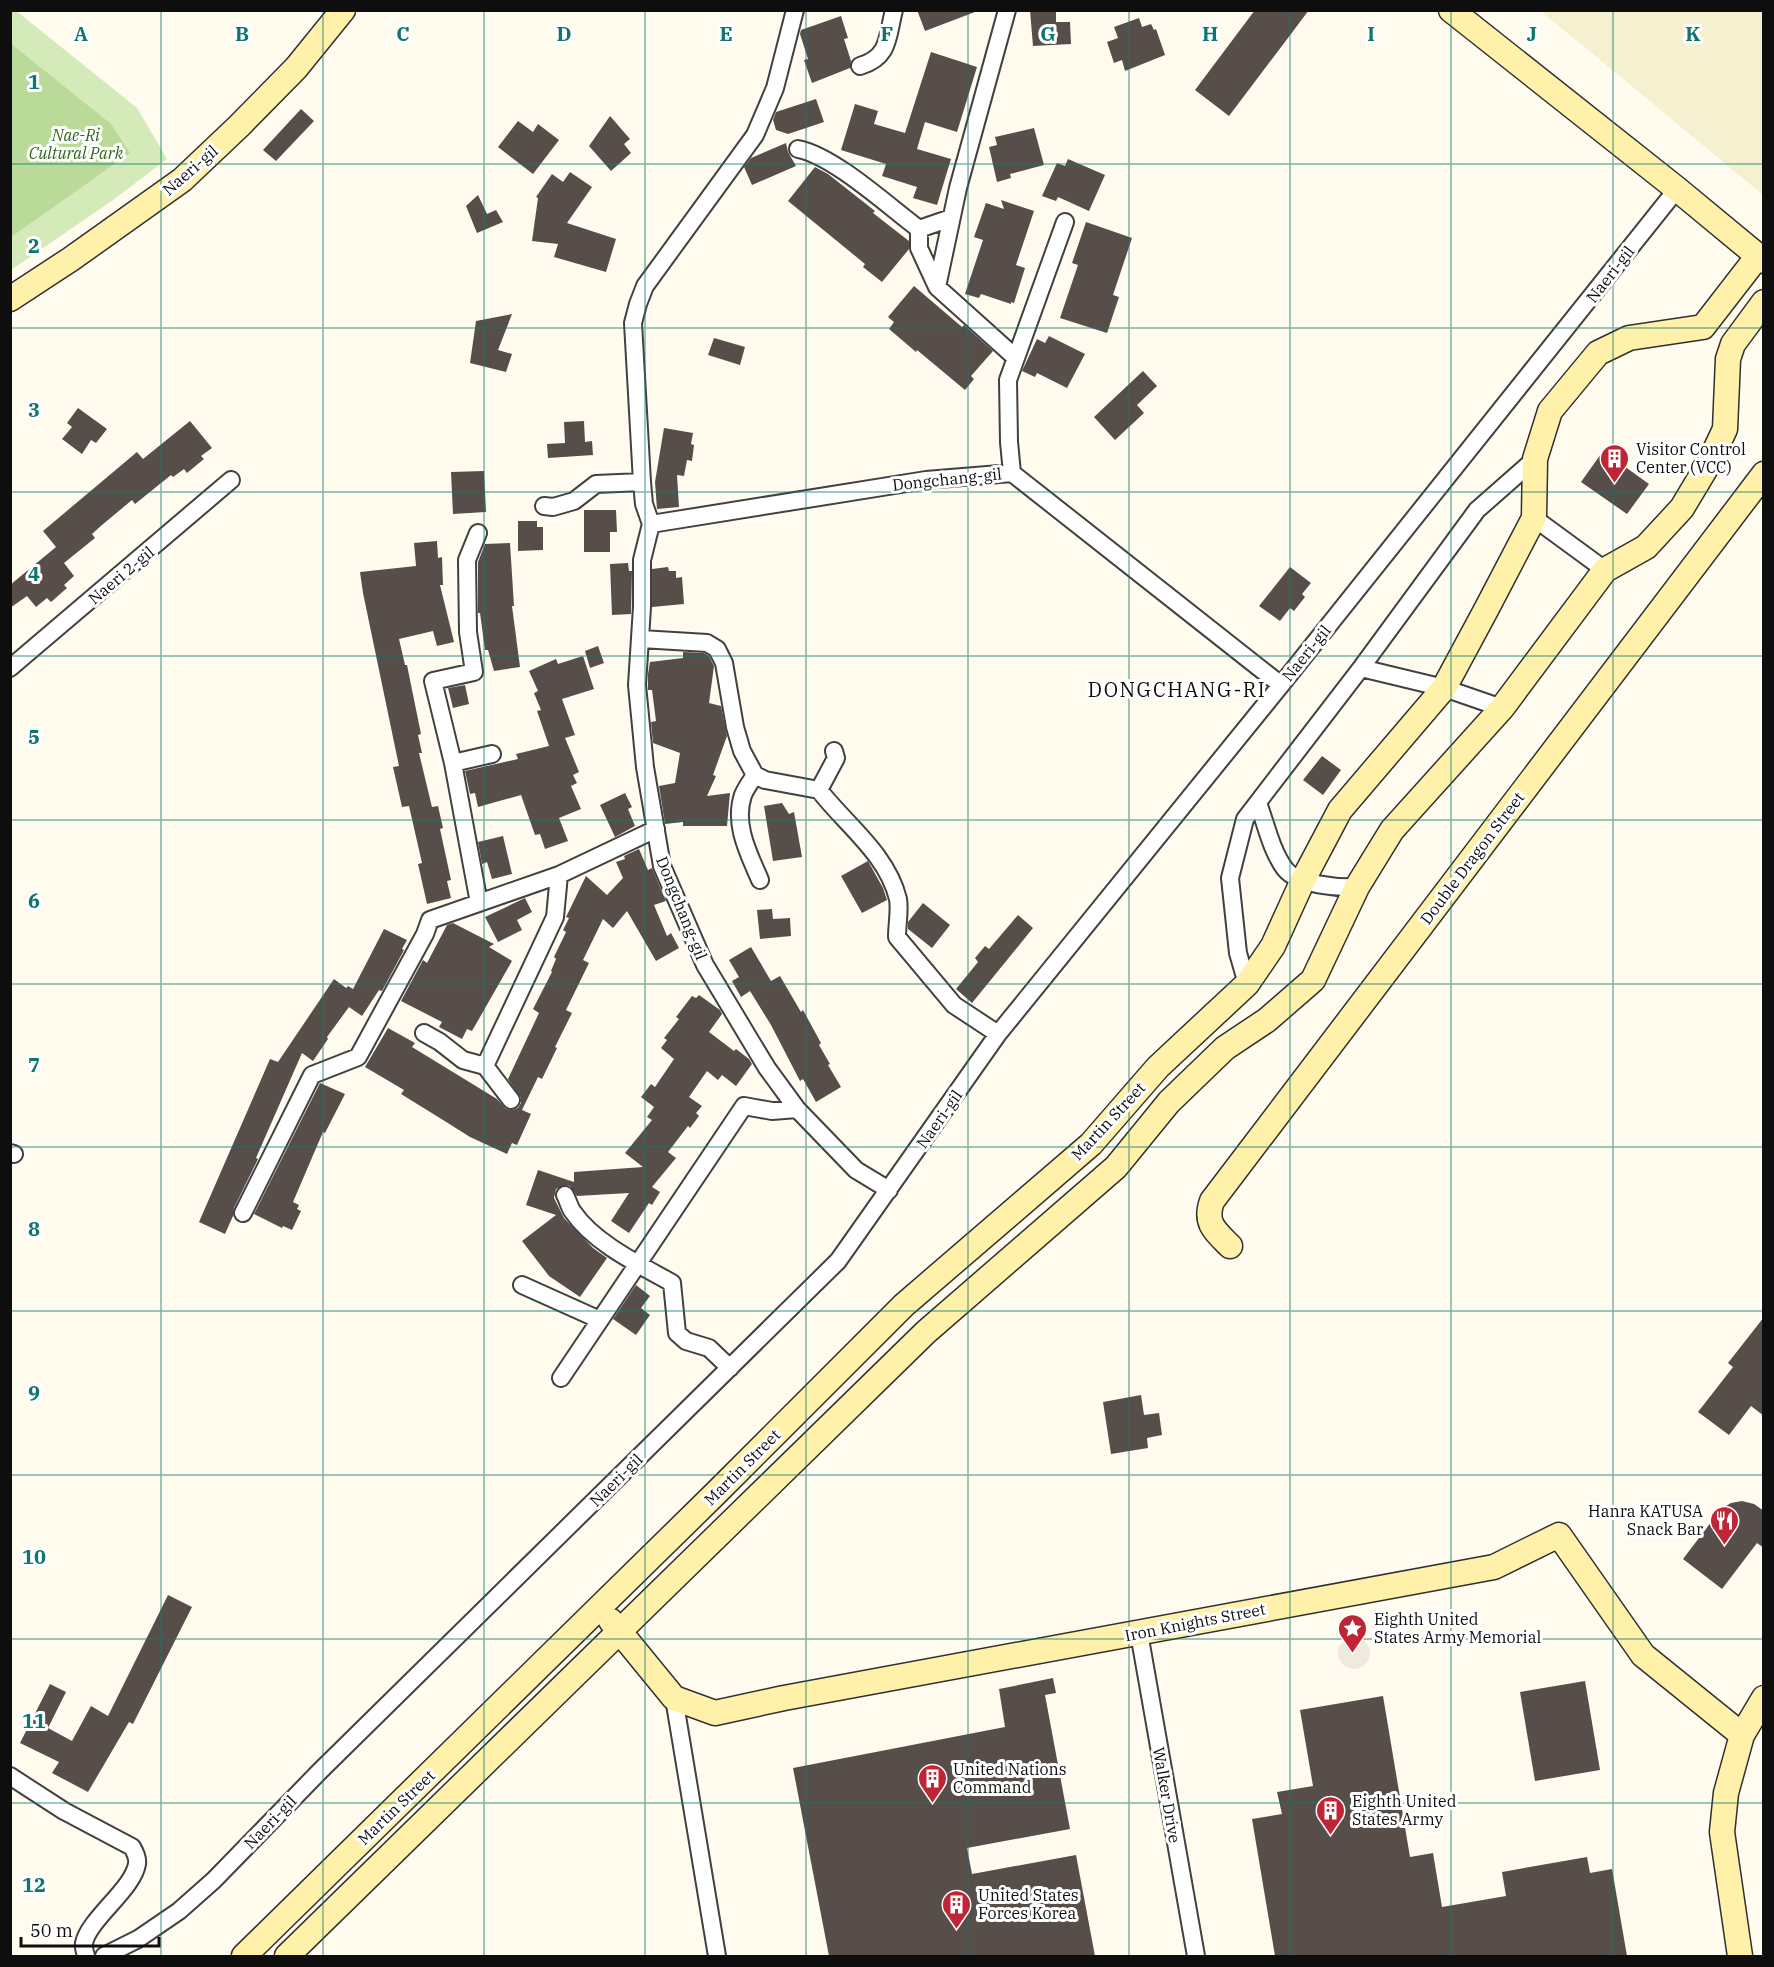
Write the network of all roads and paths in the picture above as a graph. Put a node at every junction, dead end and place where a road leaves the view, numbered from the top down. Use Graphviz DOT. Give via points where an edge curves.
graph roads {
  1 [pos="344,10"];
  2 [pos="795,10"];
  3 [pos="894,10"];
  4 [pos="1007,10"];
  5 [pos="1451,10"];
  6 [pos="860,66"];
  7 [pos="798,149"];
  8 [pos="1677,189"];
  9 [pos="951,218"];
  10 [pos="1065,222"];
  11 [pos="918,230"];
  12 [pos="1761,259"];
  13 [pos="937,287"];
  14 [pos="10,299"];
  15 [pos="1764,302"];
  16 [pos="1016,358"];
  17 [pos="1535,459"];
  18 [pos="1012,472"];
  19 [pos="1764,474"];
  20 [pos="231,480"];
  21 [pos="642,482"];
  22 [pos="544,506"];
  23 [pos="1534,518"];
  24 [pos="651,524"];
  25 [pos="478,533"];
  26 [pos="1605,570"];
  27 [pos="641,639"];
  28 [pos="10,668"];
  29 [pos="1358,673"];
  30 [pos="1281,685"];
  31 [pos="1444,688"];
  32 [pos="1502,708"];
  33 [pos="834,751"];
  34 [pos="492,754"];
  35 [pos="453,763"];
  36 [pos="755,775"];
  37 [pos="819,790"];
  38 [pos="1258,802"];
  39 [pos="656,829"];
  40 [pos="559,874"];
  41 [pos="760,880"];
  42 [pos="1303,880"];
  43 [pos="1357,888"];
  44 [pos="479,903"];
  45 [pos="1247,984"];
  46 [pos="424,1033"];
  47 [pos="998,1034"];
  48 [pos="485,1066"];
  49 [pos="511,1100"];
  50 [pos="797,1109"];
  51 [pos="889,1190"];
  52 [pos="565,1195"];
  53 [pos="243,1213"];
  54 [pos="1230,1246"];
  55 [pos="638,1263"];
  56 [pos="522,1285"];
  57 [pos="600,1320"];
  58 [pos="730,1368"];
  59 [pos="561,1377"];
  60 [pos="601,1607"];
  61 [pos="619,1633"];
  62 [pos="1138,1633"];
  63 [pos="674,1698"];
  64 [pos="1764,1698"];
  65 [pos="1742,1735"];
  66 [pos="10,1776"];
  67 [pos="86,1956"];
  68 [pos="104,1956"];
  69 [pos="244,1956"];
  70 [pos="287,1956"];
  71 [pos="717,1956"];
  72 [pos="1196,1956"];
  73 [pos="1740,1956"];
  1 -- 14 [label="main road, Naeri-gil" via="296,68 182,180"];
  2 -- 21 [label="street, Dongchang-gil" via="775,87 755,135 645,286 638,304 633,323"];
  3 -- 6 [label="street" via="883,53"];
  4 -- 9 [label="street"];
  5 -- 8 [label="main road"];
  7 -- 11 [label="street" via="810,151 849,175"];
  8 -- 12 [label="main road"];
  8 -- 30 [label="street, Naeri-gil"];
  9 -- 11 [label="street"];
  9 -- 13 [label="street"];
  10 -- 16 [label="street"];
  11 -- 13 [label="street" via="919,248"];
  12 -- 17 [label="main road" via="1703,327 1629,338 1598,353 1550,411"];
  13 -- 16 [label="street"];
  15 -- 26 [label="main road" via="1733,344 1728,359 1725,429 1709,463 1682,508 1646,547"];
  16 -- 18 [label="street" via="1008,380"];
  17 -- 23 [label="main road"];
  17 -- 29 [label="street" via="1477,510"];
  18 -- 24 [label="street, Dongchang-gil" via="926,480"];
  18 -- 30 [label="street, Dongchang-gil"];
  19 -- 54 [label="main road, Double Dragon Street" via="1212,1201 1210,1222"];
  20 -- 28 [label="street, Naeri 2-gil"];
  21 -- 22 [label="street" via="596,484 574,501"];
  21 -- 24 [label="street, Dongchang-gil"];
  23 -- 26 [label="street"];
  23 -- 31 [label="main road, Martin Street"];
  24 -- 27 [label="street, Dongchang-gil" via="642,560"];
  25 -- 35 [label="street" via="467,560 468,632 474,672 433,681"];
  26 -- 32 [label="main road, Martin Street"];
  27 -- 36 [label="street" via="707,643 717,649 724,663 742,751"];
  27 -- 39 [label="street, Dongchang-gil" via="637,685"];
  29 -- 31 [label="street"];
  29 -- 38 [label="street"];
  30 -- 47 [label="street, Naeri-gil"];
  31 -- 32 [label="street"];
  31 -- 42 [label="main road, Martin Street" via="1340,810"];
  32 -- 43 [label="main road, Martin Street" via="1392,830"];
  33 -- 37 [label="street" via="836,758"];
  34 -- 35 [label="street"];
  35 -- 44 [label="street"];
  36 -- 37 [label="street"];
  36 -- 41 [label="street" via="743,794 739,816 745,845"];
  37 -- 47 [label="street" via="864,838 892,881 898,902 897,937 954,1005"];
  38 -- 42 [label="street" via="1286,871"];
  38 -- 45 [label="street" via="1245,819 1230,878 1238,953"];
  39 -- 40 [label="street"];
  39 -- 50 [label="street, Dongchang-gil" via="662,866 705,965 767,1068"];
  40 -- 44 [label="street"];
  40 -- 48 [label="street" via="555,917"];
  42 -- 43 [label="street" via="1331,888"];
  42 -- 45 [label="main road, Martin Street" via="1273,946"];
  43 -- 61 [label="main road, Martin Street" via="1313,980 1267,1020 1225,1048 1169,1102 1116,1167 926,1332"];
  44 -- 53 [label="street" via="430,920 358,1057 312,1076"];
  45 -- 60 [label="main road, Martin Street" via="1158,1067 1092,1144 904,1305"];
  46 -- 48 [label="street" via="462,1060"];
  47 -- 51 [label="street, Naeri-gil"];
  48 -- 49 [label="street"];
  50 -- 51 [label="street, Dongchang-gil" via="856,1170"];
  50 -- 55 [label="street" via="772,1111 744,1106"];
  51 -- 58 [label="street, Naeri-gil" via="838,1261"];
  52 -- 55 [label="street" via="572,1212 589,1230"];
  55 -- 57 [label="street"];
  55 -- 58 [label="street" via="672,1283 677,1333 686,1341 709,1348"];
  56 -- 57 [label="street"];
  57 -- 59 [label="street"];
  58 -- 68 [label="street, Naeri-gil" via="214,1880 179,1911"];
  60 -- 61 [label="main road"];
  60 -- 69 [label="main road, Martin Street"];
  61 -- 63 [label="main road"];
  61 -- 70 [label="main road, Martin Street"];
  62 -- 63 [label="main road, Iron Knights Street" via="715,1713"];
  62 -- 65 [label="main road, Iron Knights Street" via="1494,1567 1559,1535 1642,1655"];
  62 -- 72 [label="street, Walker Drive"];
  63 -- 71 [label="street"];
  64 -- 65 [label="main road"];
  65 -- 73 [label="main road" via="1726,1792 1722,1832"];
  66 -- 67 [label="street" via="64,1811 132,1846 136,1854 137,1865 131,1877 88,1932 83,1944"];
}
